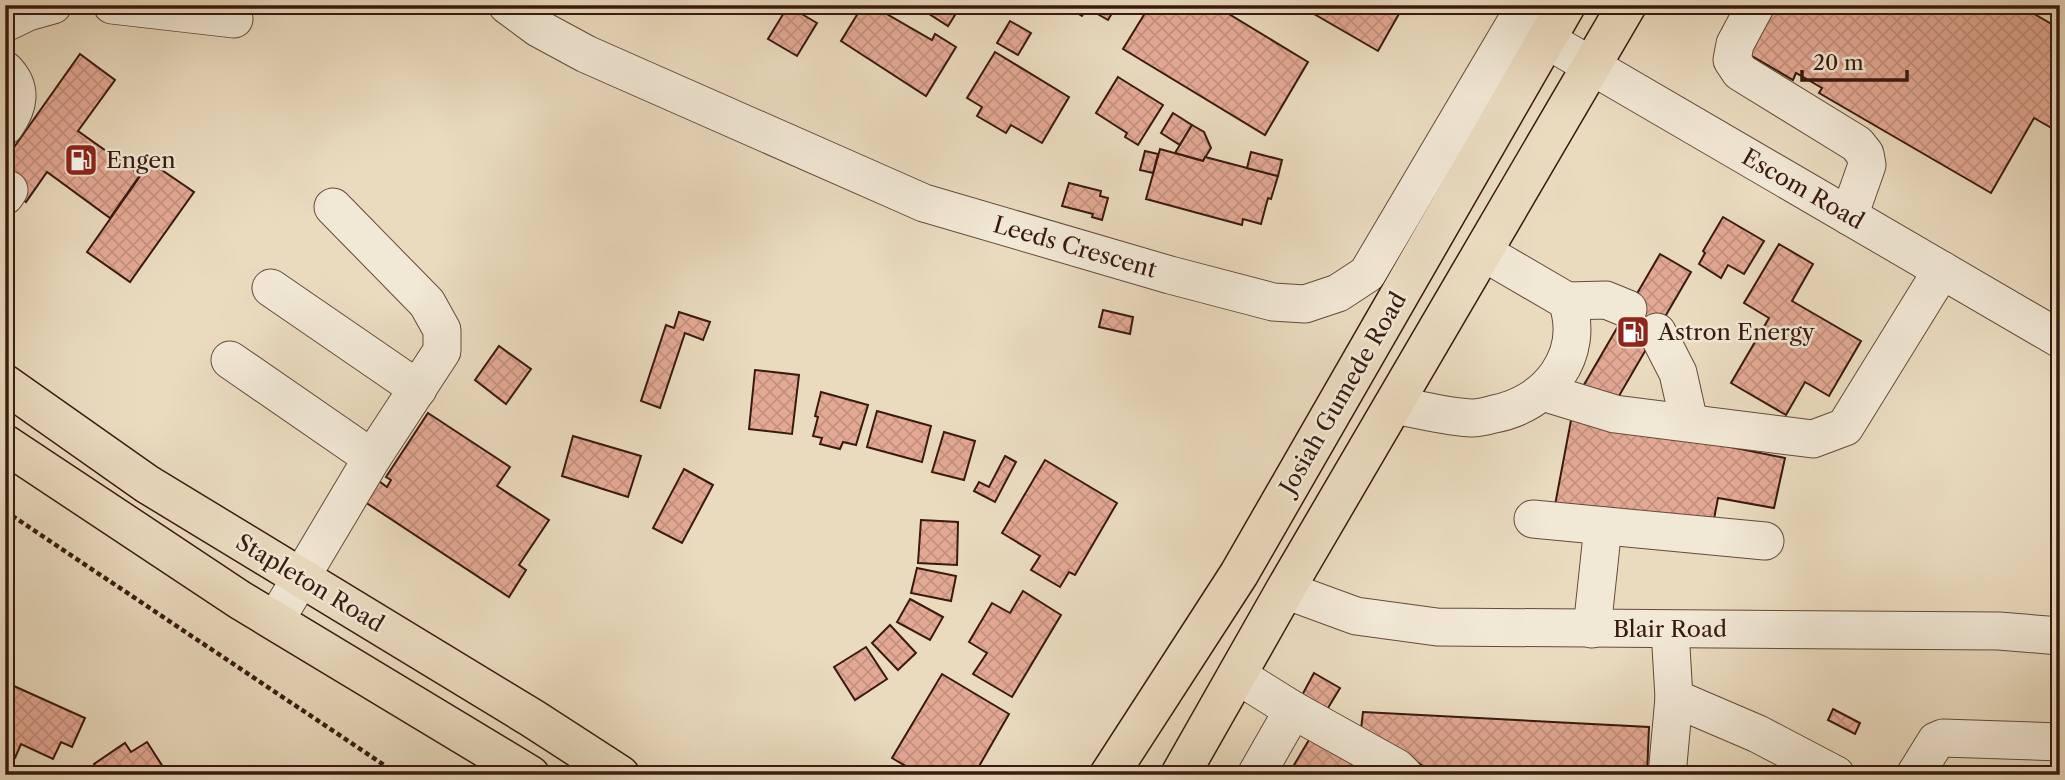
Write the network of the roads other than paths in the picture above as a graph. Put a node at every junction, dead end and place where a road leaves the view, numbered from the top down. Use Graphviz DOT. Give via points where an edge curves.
graph roads {
  1 [pos="53,5"];
  2 [pos="112,5"];
  3 [pos="507,5"];
  4 [pos="1526,5"];
  5 [pos="1566,5"];
  6 [pos="1627,5"];
  7 [pos="1756,5"];
  8 [pos="234,19"];
  9 [pos="5,23"];
  10 [pos="1547,40"];
  11 [pos="1592,66"];
  12 [pos="5,70"];
  13 [pos="5,126"];
  14 [pos="334,207"];
  15 [pos="1849,216"];
  16 [pos="1483,252"];
  17 [pos="1942,270"];
  18 [pos="271,288"];
  19 [pos="1567,300"];
  20 [pos="1628,309"];
  21 [pos="1657,332"];
  22 [pos="2060,338"];
  23 [pos="230,360"];
  24 [pos="5,384"];
  25 [pos="418,389"];
  26 [pos="1543,392"];
  27 [pos="1393,405"];
  28 [pos="1689,422"];
  29 [pos="5,444"];
  30 [pos="372,458"];
  31 [pos="1533,519"];
  32 [pos="1603,526"];
  33 [pos="1765,541"];
  34 [pos="300,577"];
  35 [pos="1284,590"];
  36 [pos="275,621"];
  37 [pos="1592,629"];
  38 [pos="1670,630"];
  39 [pos="2060,636"];
  40 [pos="1237,675"];
  41 [pos="1674,698"];
  42 [pos="1293,710"];
  43 [pos="2060,742"];
  44 [pos="530,775"];
  45 [pos="620,775"];
  46 [pos="1109,775"];
  47 [pos="1180,775"];
  48 [pos="1256,775"];
  49 [pos="1404,775"];
  50 [pos="1667,775"];
  51 [pos="1836,775"];
  52 [pos="1915,775"];
  1 -- 9 [label="street"];
  2 -- 8 [label="street"];
  3 -- 4 [label="street, Leeds Crescent" via="586,54 924,203 1170,275 1273,302 1305,304 1338,293 1367,274"];
  5 -- 10 [label="main road, Josiah Gumede Road"];
  6 -- 11 [label="main road"];
  7 -- 15 [label="street" via="1735,44 1732,60 1740,72 1857,144 1865,154 1867,165"];
  10 -- 11 [label="street, Escom Road"];
  10 -- 46 [label="main road, Josiah Gumede Road" via="1240,574"];
  11 -- 15 [label="street, Escom Road"];
  11 -- 16 [label="main road"];
  12 -- 13 [label="street" via="15,80 19,96"];
  14 -- 25 [label="street" via="427,303 442,330 442,351"];
  15 -- 17 [label="street, Escom Road"];
  16 -- 19 [label="street"];
  16 -- 27 [label="main road"];
  17 -- 22 [label="street, Escom Road"];
  17 -- 28 [label="street" via="1845,427 1813,439"];
  18 -- 25 [label="street"];
  19 -- 20 [label="street" via="1606,300"];
  19 -- 26 [label="street" via="1573,339 1568,355"];
  21 -- 28 [label="street" via="1678,373"];
  23 -- 30 [label="street"];
  24 -- 34 [label="main road, Stapleton Road" via="147,484"];
  25 -- 30 [label="street"];
  26 -- 27 [label="street" via="1515,408 1475,418"];
  26 -- 28 [label="street" via="1615,414"];
  27 -- 35 [label="main road"];
  29 -- 36 [label="main road"];
  30 -- 34 [label="street"];
  31 -- 32 [label="street"];
  32 -- 33 [label="street"];
  32 -- 37 [label="street"];
  34 -- 36 [label="street"];
  34 -- 45 [label="main road, Stapleton Road"];
  35 -- 37 [label="street, Blair Road" via="1356,616 1404,623"];
  35 -- 40 [label="main road"];
  36 -- 44 [label="main road"];
  37 -- 38 [label="street, Blair Road"];
  38 -- 39 [label="street, Blair Road" via="2000,631"];
  38 -- 41 [label="street"];
  40 -- 42 [label="street"];
  40 -- 47 [label="main road"];
  41 -- 50 [label="street"];
  41 -- 51 [label="street" via="1758,734"];
  42 -- 48 [label="street"];
  42 -- 49 [label="street"];
  43 -- 52 [label="street" via="1943,738 1936,741"];
}
